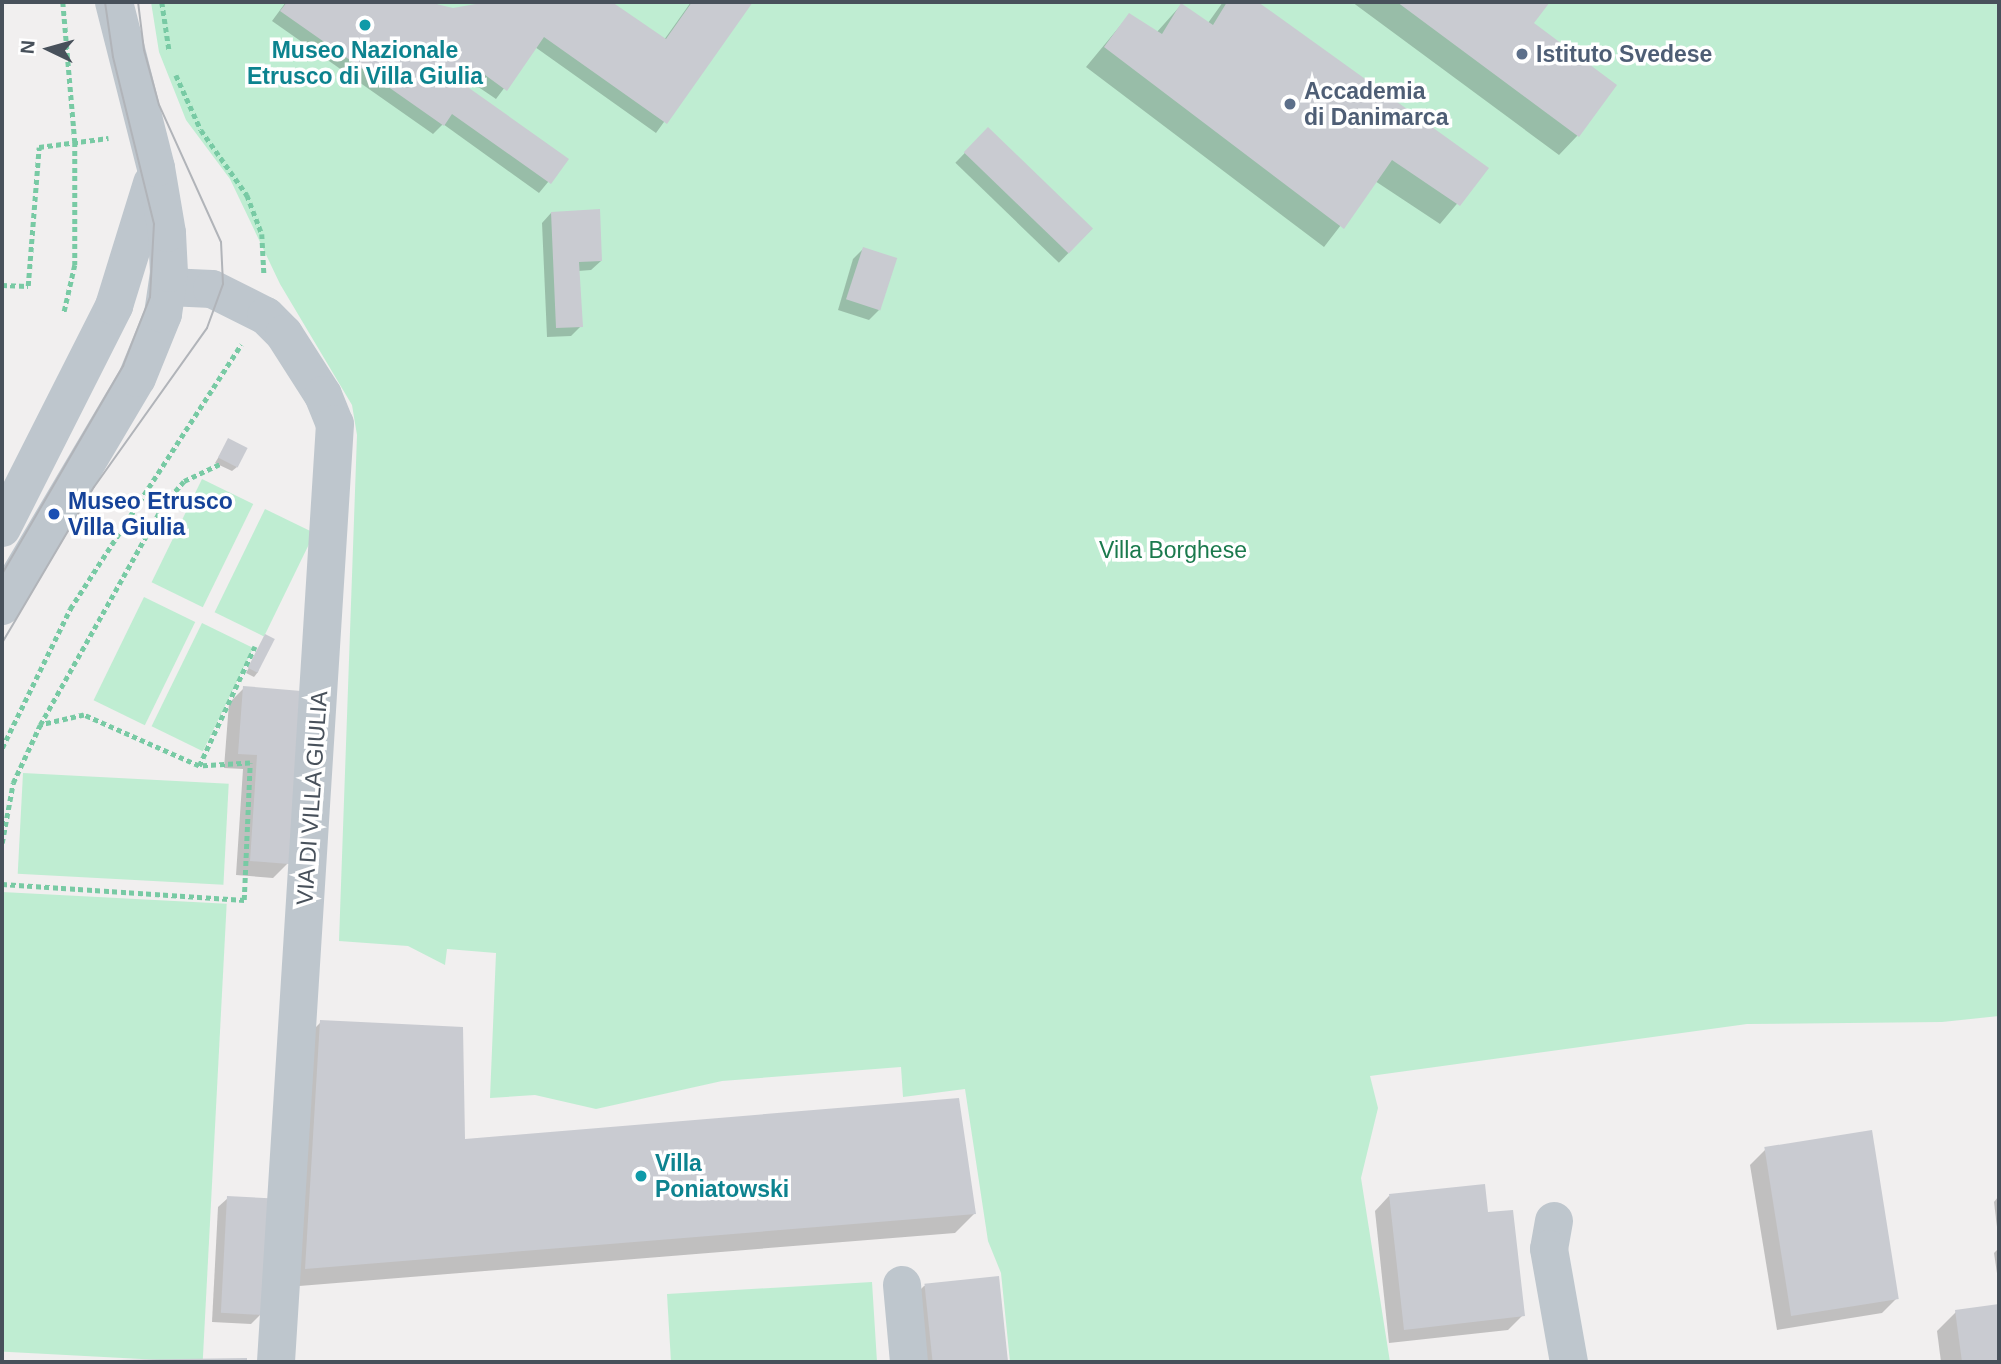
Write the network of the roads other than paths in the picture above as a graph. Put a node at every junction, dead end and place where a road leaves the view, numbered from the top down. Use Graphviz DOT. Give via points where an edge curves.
graph roads {
  1 [pos="114,2"];
  2 [pos="151,150"];
  3 [pos="168,288"];
  4 [pos="2,528"];
  5 [pos="2,607"];
  6 [pos="1554,1222"];
  7 [pos="902,1285"];
  8 [pos="276,1362"];
  9 [pos="909,1362"];
  10 [pos="1569,1362"];
  1 -- 2 [label="street"];
  2 -- 3 [label="street" via="169,249"];
  2 -- 4 [label="street" via="114,306"];
  3 -- 5 [label="street" via="161,324 137,378"];
  3 -- 8 [label="street, VIA DI VILLA GIULIA" via="212,289 253,308 284,334 323,395 336,439"];
  6 -- 10 [label="street" via="1549,1249"];
  7 -- 9 [label="street"];
}
